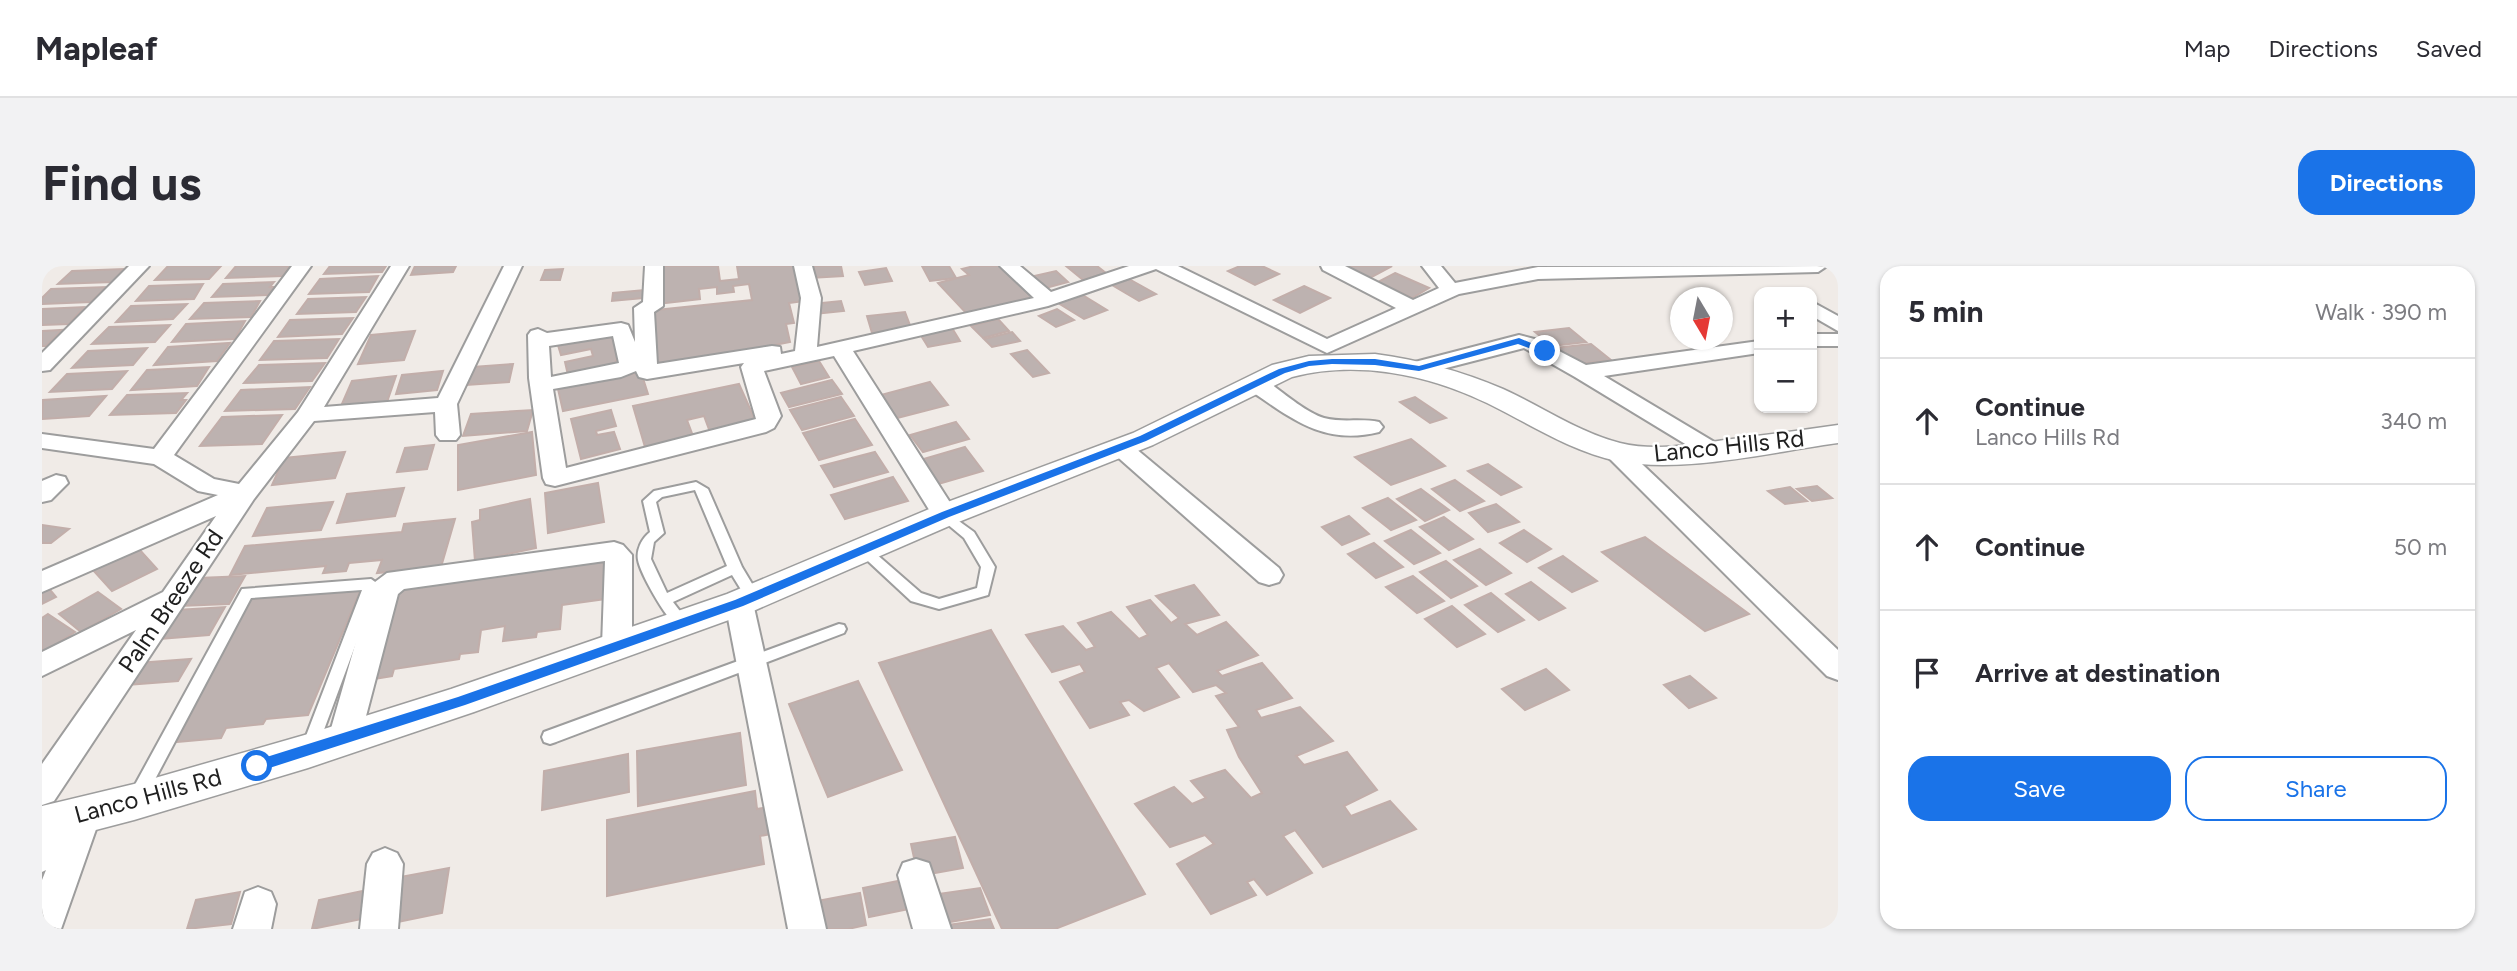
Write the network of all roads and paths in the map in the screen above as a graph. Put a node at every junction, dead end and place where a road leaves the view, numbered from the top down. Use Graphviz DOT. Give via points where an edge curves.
graph roads {
  1 [pos="140,266"];
  2 [pos="302,266"];
  3 [pos="400,266"];
  4 [pos="513,266"];
  5 [pos="654,266"];
  6 [pos="803,266"];
  7 [pos="1009,266"];
  8 [pos="1148,266"];
  9 [pos="1163,266"];
  10 [pos="1330,266"];
  11 [pos="1431,266"];
  12 [pos="1818,266"];
  13 [pos="1780,267"];
  14 [pos="1640,268"];
  15 [pos="1535,269"];
  16 [pos="1451,290"];
  17 [pos="1048,300"];
  18 [pos="1412,308"];
  19 [pos="1817,311"];
  20 [pos="1838,325"];
  21 [pos="1817,340"];
  22 [pos="1838,340"];
  23 [pos="840,348"];
  24 [pos="1754,349"];
  25 [pos="805,351"];
  26 [pos="1330,354"];
  27 [pos="42,365"];
  28 [pos="1419,368"];
  29 [pos="1583,372"];
  30 [pos="1256,384"];
  31 [pos="541,385"];
  32 [pos="446,404"];
  33 [pos="307,415"];
  34 [pos="1371,427"];
  35 [pos="1838,434"];
  36 [pos="448,435"];
  37 [pos="42,440"];
  38 [pos="1121,448"];
  39 [pos="1713,451"];
  40 [pos="1615,452"];
  41 [pos="160,457"];
  42 [pos="245,493"];
  43 [pos="945,515"];
  44 [pos="862,549"];
  45 [pos="1269,575"];
  46 [pos="42,582"];
  47 [pos="742,589"];
  48 [pos="173,599"];
  49 [pos="673,612"];
  50 [pos="839,629"];
  51 [pos="617,646"];
  52 [pos="752,662"];
  53 [pos="42,665"];
  54 [pos="1838,668"];
  55 [pos="550,737"];
  56 [pos="344,739"];
  57 [pos="308,751"];
  58 [pos="42,791"];
  59 [pos="134,802"];
  60 [pos="84,815"];
  61 [pos="42,825"];
  62 [pos="42,856"];
  63 [pos="386,864"];
  64 [pos="916,875"];
  65 [pos="42,929"];
  66 [pos="379,929"];
  67 [pos="807,929"];
  68 [pos="932,929"];
  1 -- 27 [label="street"];
  2 -- 41 [label="street"];
  3 -- 33 [label="street, Palm Breeze Rd"];
  4 -- 32 [label="street"];
  5 -- 25 [label="street" via="653,306 644,307 647,372"];
  6 -- 25 [label="street" via="811,298"];
  7 -- 17 [label="street"];
  8 -- 17 [label="street"];
  9 -- 26 [label="street"];
  10 -- 18 [label="street"];
  11 -- 16 [label="street"];
  12 -- 13 [label="street"];
  13 -- 14 [label="street"];
  14 -- 15 [label="street"];
  15 -- 16 [label="street"];
  16 -- 18 [label="street"];
  17 -- 23 [label="street"];
  18 -- 26 [label="street"];
  19 -- 20 [label="street"];
  21 -- 22 [label="street"];
  23 -- 25 [label="street"];
  23 -- 43 [label="street"];
  24 -- 29 [label="street"];
  25 -- 31 [label="street" via="752,367 769,416 766,423 555,478"];
  26 -- 28 [label="street, Lanco Hills Rd"];
  26 -- 30 [label="street, Lanco Hills Rd"];
  28 -- 29 [label="street" via="1519,341"];
  28 -- 40 [label="street, Lanco Hills Rd" via="1451,377"];
  29 -- 39 [label="street"];
  30 -- 34 [label="street" via="1315,423"];
  30 -- 38 [label="street, Lanco Hills Rd"];
  31 -- 31 [label="street" via="539,338 621,329 629,366"];
  32 -- 33 [label="street"];
  32 -- 36 [label="street"];
  33 -- 42 [label="street, Palm Breeze Rd"];
  35 -- 39 [label="street, Lanco Hills Rd"];
  37 -- 41 [label="street"];
  38 -- 43 [label="street, Lanco Hills Rd"];
  38 -- 45 [label="street"];
  39 -- 40 [label="street, Lanco Hills Rd" via="1647,457"];
  40 -- 54 [label="street"];
  41 -- 42 [label="street" via="207,485"];
  42 -- 46 [label="street"];
  42 -- 48 [label="street, Palm Breeze Rd"];
  43 -- 44 [label="street, Lanco Hills Rd"];
  43 -- 44 [label="lane" via="969,536 988,567 983,591 939,604 916,597"];
  44 -- 47 [label="street, Lanco Hills Rd"];
  47 -- 49 [label="street, Lanco Hills Rd"];
  47 -- 49 [label="lane" via="702,489 696,486 658,494 649,501 657,533 648,540 644,559"];
  47 -- 52 [label="street"];
  48 -- 53 [label="street"];
  48 -- 58 [label="street, Palm Breeze Rd"];
  49 -- 51 [label="street, Lanco Hills Rd"];
  50 -- 52 [label="lane"];
  51 -- 56 [label="street, Lanco Hills Rd"];
  51 -- 56 [label="street" via="619,555 614,551 397,580 385,589"];
  52 -- 55 [label="lane"];
  52 -- 67 [label="street"];
  56 -- 57 [label="street, Lanco Hills Rd"];
  57 -- 59 [label="street, Lanco Hills Rd"];
  57 -- 59 [label="lane" via="371,584 247,593"];
  59 -- 60 [label="street, Lanco Hills Rd"];
  60 -- 61 [label="street, Lanco Hills Rd"];
  60 -- 62 [label="street"];
  60 -- 65 [label="street"];
  63 -- 66 [label="street"];
  64 -- 68 [label="street"];
}
